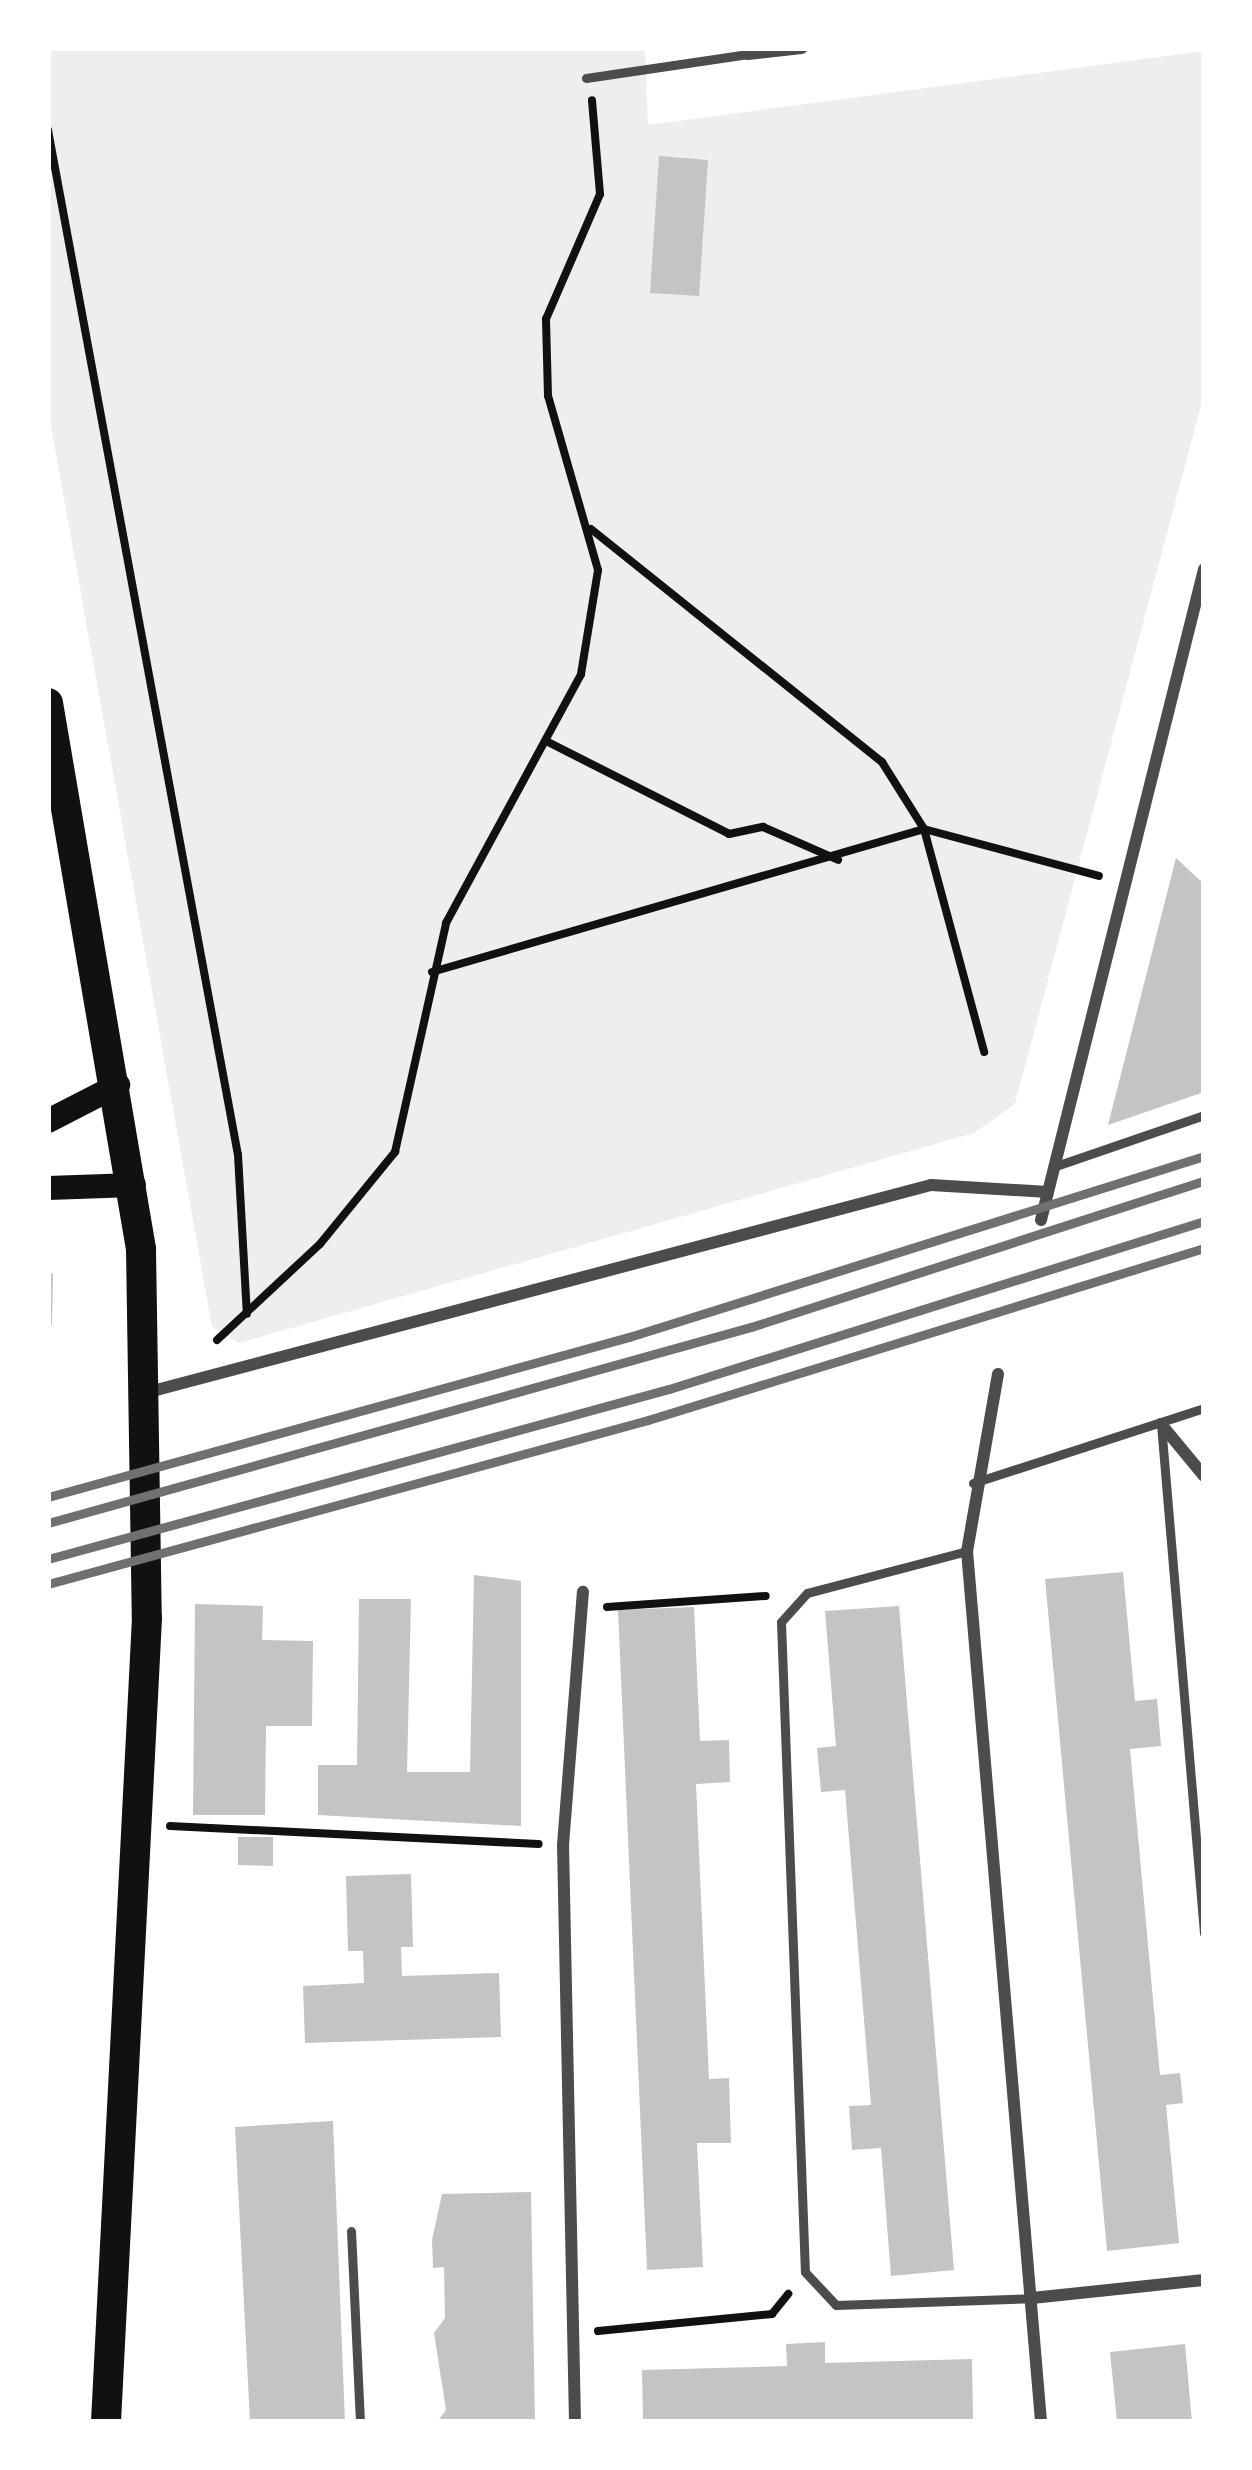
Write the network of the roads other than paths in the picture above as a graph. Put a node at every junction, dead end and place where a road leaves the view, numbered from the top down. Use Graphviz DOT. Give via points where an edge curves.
graph roads {
  1 [pos="802,48"];
  2 [pos="748,54"];
  3 [pos="586,78"];
  4 [pos="1204,569"];
  5 [pos="48,704"];
  6 [pos="118,1085"];
  7 [pos="1204,1115"];
  8 [pos="48,1121"];
  9 [pos="1053,1167"];
  10 [pos="134,1185"];
  11 [pos="48,1188"];
  12 [pos="1048,1192"];
  13 [pos="1041,1220"];
  14 [pos="998,1374"];
  15 [pos="143,1393"];
  16 [pos="1204,1408"];
  17 [pos="1161,1424"];
  18 [pos="1204,1476"];
  19 [pos="973,1483"];
  20 [pos="967,1551"];
  21 [pos="583,1592"];
  22 [pos="1204,1933"];
  23 [pos="351,2231"];
  24 [pos="1204,2280"];
  25 [pos="1032,2298"];
  26 [pos="106,2422"];
  27 [pos="360,2422"];
  28 [pos="574,2422"];
  29 [pos="1041,2422"];
  1 -- 2 [label="street"];
  2 -- 3 [label="lane"];
  4 -- 9 [label="street"];
  5 -- 6 [label="main road"];
  6 -- 8 [label="main road"];
  6 -- 10 [label="main road"];
  7 -- 9 [label="lane"];
  9 -- 12 [label="street"];
  10 -- 11 [label="main road"];
  10 -- 15 [label="main road"];
  12 -- 13 [label="street"];
  12 -- 15 [label="street" via="931,1185"];
  14 -- 19 [label="street"];
  15 -- 26 [label="main road" via="139,1824"];
  16 -- 17 [label="lane"];
  17 -- 18 [label="street"];
  17 -- 19 [label="lane"];
  17 -- 22 [label="lane"];
  19 -- 20 [label="street"];
  20 -- 25 [label="street" via="983,1842"];
  20 -- 25 [label="lane" via="807,1593 781,1622 805,2272 836,2305"];
  21 -- 28 [label="street" via="563,1845"];
  23 -- 27 [label="lane"];
  24 -- 25 [label="street"];
  25 -- 29 [label="street"];
}
